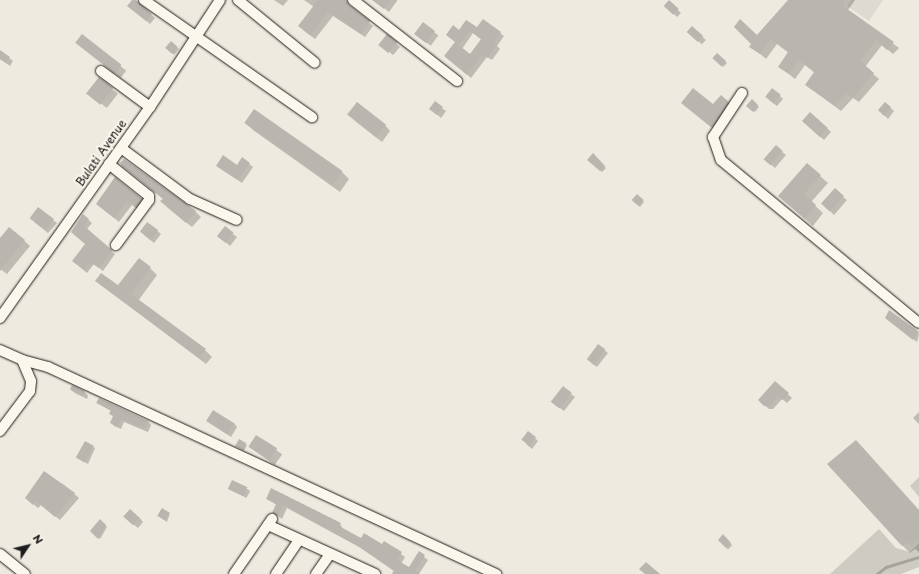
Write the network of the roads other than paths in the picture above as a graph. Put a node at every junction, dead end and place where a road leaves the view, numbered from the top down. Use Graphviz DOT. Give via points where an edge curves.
graph roads {
  1 [pos="144,0"];
  2 [pos="220,0"];
  3 [pos="238,0"];
  4 [pos="352,0"];
  5 [pos="197,35"];
  6 [pos="315,63"];
  7 [pos="101,71"];
  8 [pos="457,81"];
  9 [pos="742,93"];
  10 [pos="150,107"];
  11 [pos="312,117"];
  12 [pos="121,148"];
  13 [pos="109,164"];
  14 [pos="237,220"];
  15 [pos="116,245"];
  16 [pos="0,318"];
  17 [pos="919,323"];
  18 [pos="0,350"];
  19 [pos="22,360"];
  20 [pos="0,431"];
  21 [pos="300,540"];
  22 [pos="0,554"];
  23 [pos="330,554"];
  24 [pos="359,571"];
  25 [pos="25,574"];
  26 [pos="234,574"];
  27 [pos="276,574"];
  28 [pos="316,574"];
  29 [pos="375,574"];
  30 [pos="496,574"];
  1 -- 5 [label="street"];
  2 -- 5 [label="street, Bulati Avenue"];
  3 -- 6 [label="street"];
  4 -- 8 [label="street"];
  5 -- 10 [label="street, Bulati Avenue"];
  5 -- 11 [label="street"];
  7 -- 10 [label="street"];
  9 -- 17 [label="street" via="713,137 721,160"];
  10 -- 12 [label="street, Bulati Avenue"];
  12 -- 13 [label="street, Bulati Avenue"];
  12 -- 14 [label="street" via="190,199"];
  13 -- 15 [label="street" via="149,196 150,200"];
  13 -- 16 [label="street, Bulati Avenue"];
  18 -- 19 [label="street"];
  19 -- 20 [label="street" via="31,380 30,391"];
  19 -- 30 [label="street" via="48,367"];
  21 -- 23 [label="street"];
  21 -- 26 [label="street" via="270,522"];
  21 -- 27 [label="street"];
  22 -- 25 [label="street"];
  23 -- 24 [label="street"];
  23 -- 28 [label="street"];
  24 -- 29 [label="street"];
}
